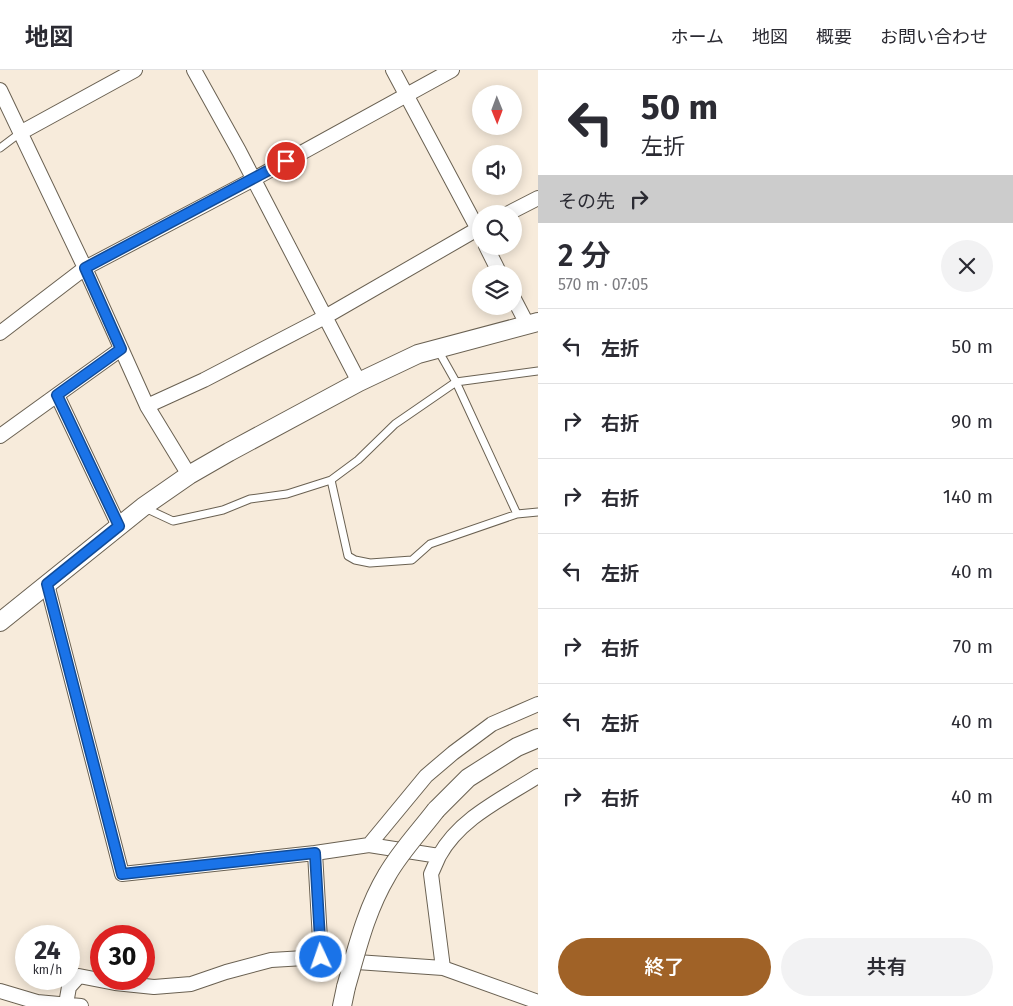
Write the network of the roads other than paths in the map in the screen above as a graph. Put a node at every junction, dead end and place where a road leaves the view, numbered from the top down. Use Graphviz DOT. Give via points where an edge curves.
graph roads {
  1 [pos="135,70"];
  2 [pos="194,70"];
  3 [pos="393,70"];
  4 [pos="452,70"];
  5 [pos="0,90"];
  6 [pos="405,94"];
  7 [pos="20,133"];
  8 [pos="0,148"];
  9 [pos="252,180"];
  10 [pos="538,198"];
  11 [pos="522,206"];
  12 [pos="472,215"];
  13 [pos="472,234"];
  14 [pos="85,268"];
  15 [pos="522,309"];
  16 [pos="324,317"];
  17 [pos="533,323"];
  18 [pos="0,333"];
  19 [pos="121,349"];
  20 [pos="437,349"];
  21 [pos="538,371"];
  22 [pos="359,382"];
  23 [pos="456,382"];
  24 [pos="57,395"];
  25 [pos="147,406"];
  26 [pos="0,436"];
  27 [pos="188,475"];
  28 [pos="331,480"];
  29 [pos="143,507"];
  30 [pos="538,512"];
  31 [pos="517,514"];
  32 [pos="119,526"];
  33 [pos="47,584"];
  34 [pos="0,622"];
  35 [pos="538,704"];
  36 [pos="538,738"];
  37 [pos="538,776"];
  38 [pos="369,845"];
  39 [pos="315,853"];
  40 [pos="439,856"];
  41 [pos="321,957"];
  42 [pos="443,968"];
  43 [pos="0,992"];
  44 [pos="538,1002"];
  45 [pos="66,1004"];
  46 [pos="81,1006"];
  47 [pos="342,1006"];
  1 -- 7 [label="street"];
  2 -- 9 [label="street"];
  3 -- 6 [label="street"];
  4 -- 6 [label="street"];
  5 -- 7 [label="street"];
  6 -- 9 [label="street"];
  6 -- 12 [label="street"];
  7 -- 8 [label="lane"];
  7 -- 14 [label="street"];
  9 -- 14 [label="street"];
  9 -- 16 [label="street"];
  10 -- 11 [label="street"];
  13 -- 16 [label="street"];
  14 -- 18 [label="street"];
  14 -- 19 [label="street"];
  15 -- 17 [label="street"];
  16 -- 22 [label="street"];
  16 -- 25 [label="street"];
  17 -- 20 [label="street"];
  19 -- 24 [label="street"];
  19 -- 25 [label="street"];
  20 -- 22 [label="street" via="418,354"];
  20 -- 23 [label="lane"];
  21 -- 23 [label="lane"];
  22 -- 27 [label="street"];
  23 -- 28 [label="lane" via="395,424 358,460"];
  23 -- 31 [label="lane"];
  24 -- 26 [label="street"];
  24 -- 32 [label="street"];
  25 -- 27 [label="street"];
  27 -- 29 [label="street"];
  28 -- 29 [label="lane" via="287,494 250,499 204,515 172,521"];
  28 -- 31 [label="lane" via="348,556 370,563 412,560 430,544"];
  29 -- 32 [label="street"];
  30 -- 31 [label="lane"];
  32 -- 33 [label="street"];
  33 -- 34 [label="street"];
  33 -- 39 [label="street" via="122,874"];
  35 -- 38 [label="street" via="492,724 452,753 426,776"];
  36 -- 47 [label="street, bridge" via="517,747 468,778 436,810 387,874 363,929"];
  37 -- 40 [label="street" via="463,824"];
  38 -- 39 [label="street"];
  38 -- 40 [label="street"];
  39 -- 41 [label="street"];
  40 -- 42 [label="street" via="431,874"];
  41 -- 42 [label="street"];
  41 -- 45 [label="street" via="272,960 191,984 173,986 115,983 79,976 69,988"];
  42 -- 44 [label="street"];
  43 -- 45 [label="street" via="37,1002"];
  45 -- 46 [label="street"];
}
